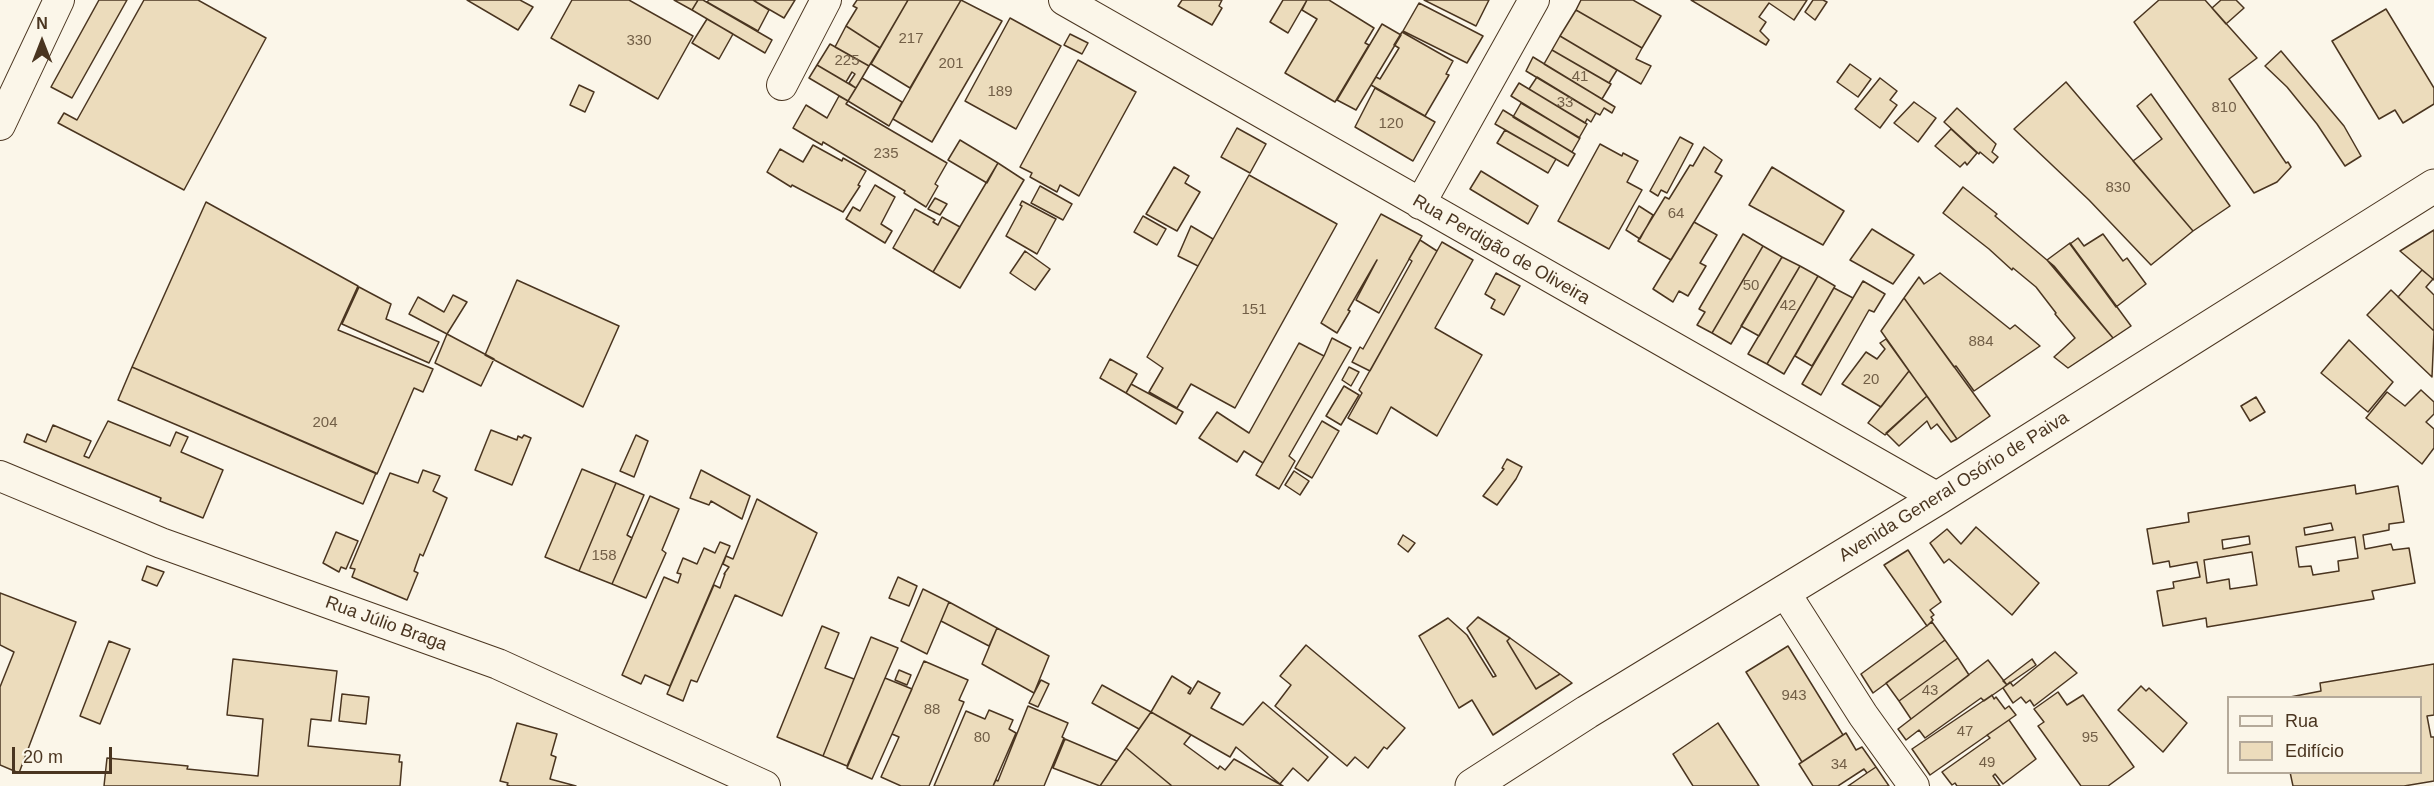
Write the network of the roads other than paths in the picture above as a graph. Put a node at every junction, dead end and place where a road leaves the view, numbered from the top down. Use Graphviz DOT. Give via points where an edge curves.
graph roads {
  1 [pos="59,0"];
  2 [pos="826,0"];
  3 [pos="1064,0"];
  4 [pos="1534,0"];
  5 [pos="782,85"];
  6 [pos="0,125"];
  7 [pos="2434,186"];
  8 [pos="1420,204"];
  9 [pos="0,476"];
  10 [pos="1938,498"];
  11 [pos="1784,591"];
  12 [pos="765,786"];
  13 [pos="1472,786"];
  14 [pos="1914,786"];
  1 -- 6 [label="street"];
  2 -- 5 [label="street"];
  3 -- 8 [label="street, Rua Perdigão de Oliveira"];
  4 -- 8 [label="street"];
  7 -- 10 [label="main road, Avenida General Osório de Paiva"];
  8 -- 10 [label="street, Rua Perdigão de Oliveira"];
  9 -- 12 [label="street, Rua Júlio Braga" via="161,543 498,664"];
  10 -- 11 [label="main road, Avenida General Osório de Paiva"];
  11 -- 13 [label="main road, Avenida General Osório de Paiva"];
  11 -- 14 [label="street" via="1863,715"];
}
